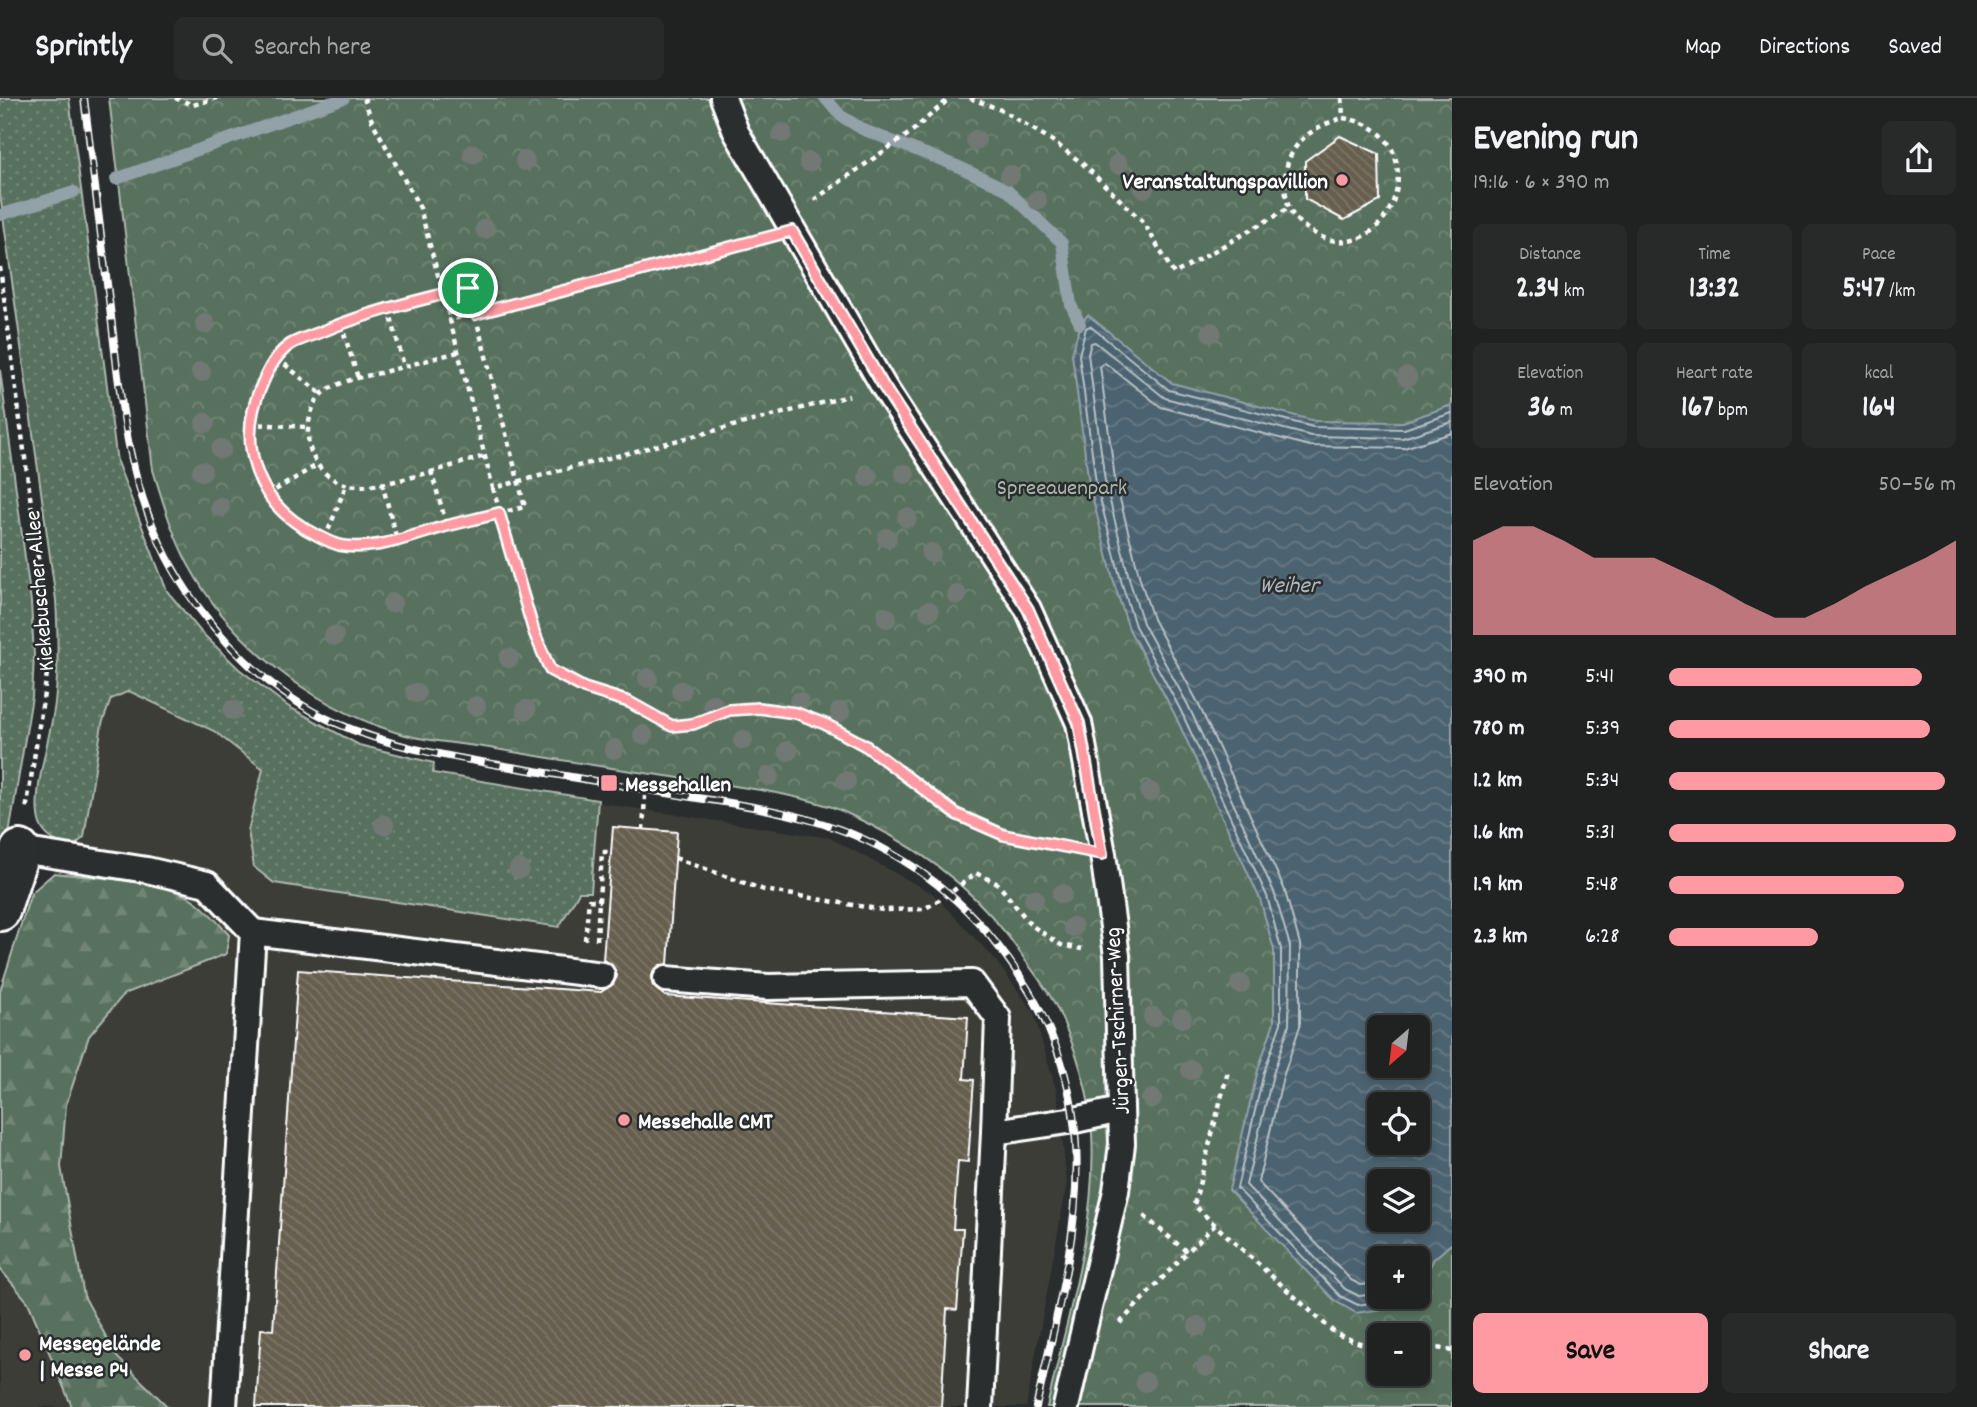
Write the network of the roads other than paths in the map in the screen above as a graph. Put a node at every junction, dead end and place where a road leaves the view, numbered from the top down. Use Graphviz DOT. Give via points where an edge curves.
graph roads {
  1 [pos="723,98"];
  2 [pos="20,850"];
  3 [pos="0,911"];
  4 [pos="253,932"];
  5 [pos="592,974"];
  6 [pos="666,979"];
  7 [pos="1120,1110"];
  8 [pos="994,1132"];
  9 [pos="224,1407"];
  10 [pos="980,1407"];
  11 [pos="1066,1407"];
  1 -- 7 [label="lane, Jürgen-Tschirner-Weg" via="736,132 884,387 1028,609 1079,723 1117,956"];
  2 -- 3 [label="street"];
  2 -- 4 [label="lane" via="207,884"];
  4 -- 5 [label="lane"];
  4 -- 9 [label="lane"];
  6 -- 8 [label="lane" via="768,987 972,983 998,1018"];
  7 -- 8 [label="lane"];
  7 -- 11 [label="lane, Jürgen-Tschirner-Weg" via="1122,1144 1116,1191"];
  8 -- 10 [label="lane"];
}
